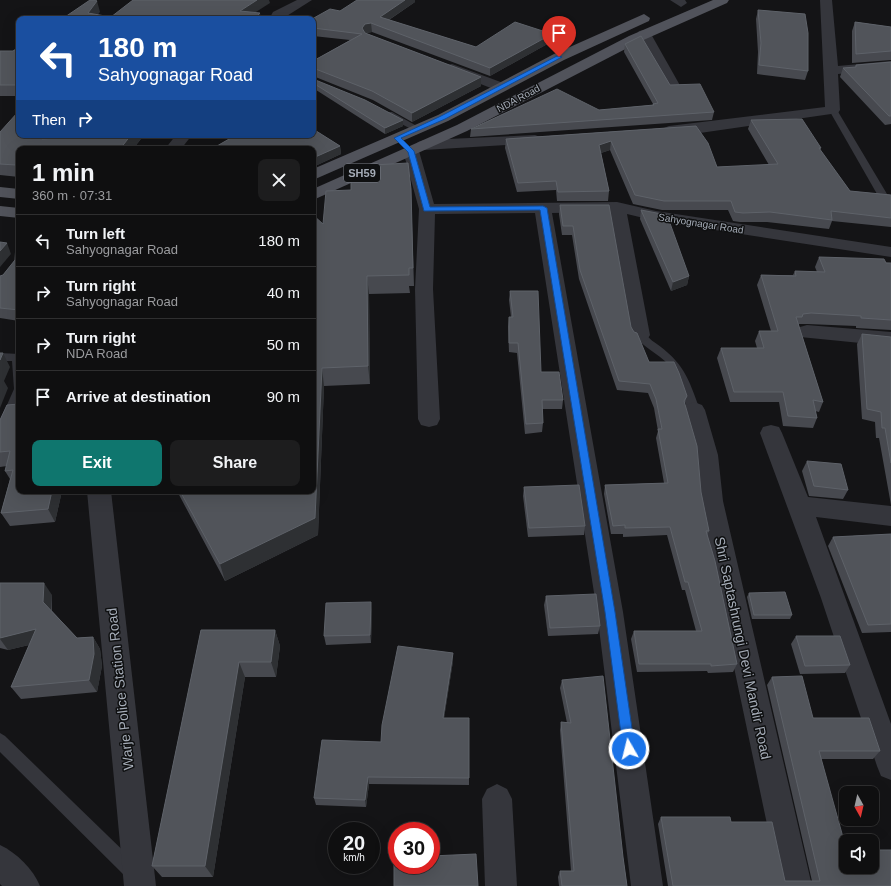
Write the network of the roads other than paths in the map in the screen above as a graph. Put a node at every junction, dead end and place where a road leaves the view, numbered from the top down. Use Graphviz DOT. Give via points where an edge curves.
graph roads {
  1 [pos="306,0"];
  2 [pos="722,0"];
  3 [pos="826,0"];
  4 [pos="674,5"];
  5 [pos="277,16"];
  6 [pos="644,34"];
  7 [pos="437,62"];
  8 [pos="891,65"];
  9 [pos="831,71"];
  10 [pos="501,87"];
  11 [pos="675,89"];
  12 [pos="383,110"];
  13 [pos="833,110"];
  14 [pos="418,129"];
  15 [pos="654,132"];
  16 [pos="182,138"];
  17 [pos="397,138"];
  18 [pos="551,139"];
  19 [pos="175,146"];
  20 [pos="418,148"];
  21 [pos="316,174"];
  22 [pos="0,192"];
  23 [pos="16,194"];
  24 [pos="882,194"];
  25 [pos="316,195"];
  26 [pos="617,207"];
  27 [pos="543,208"];
  28 [pos="427,209"];
  29 [pos="0,211"];
  30 [pos="16,213"];
  31 [pos="891,252"];
  32 [pos="807,332"];
  33 [pos="640,335"];
  34 [pos="891,339"];
  35 [pos="0,357"];
  36 [pos="16,357"];
  37 [pos="16,398"];
  38 [pos="694,410"];
  39 [pos="429,419"];
  40 [pos="771,432"];
  41 [pos="0,434"];
  42 [pos="99,494"];
  43 [pos="800,506"];
  44 [pos="891,516"];
  45 [pos="0,741"];
  46 [pos="891,766"];
  47 [pos="497,799"];
  48 [pos="0,861"];
  49 [pos="140,883"];
  50 [pos="24,886"];
  51 [pos="501,886"];
  52 [pos="647,886"];
  53 [pos="796,886"];
  1 -- 5 [label="street"];
  2 -- 6 [label="main road, NDA Road / SH59"];
  3 -- 9 [label="street"];
  4 -- 10 [label="main road, NDA Road / SH59" via="615,30"];
  6 -- 11 [label="street"];
  6 -- 20 [label="main road, NDA Road / SH59"];
  7 -- 10 [label="street"];
  8 -- 9 [label="street"];
  9 -- 13 [label="street"];
  10 -- 14 [label="main road, NDA Road / SH59"];
  12 -- 14 [label="lane"];
  13 -- 15 [label="street"];
  13 -- 24 [label="lane"];
  14 -- 17 [label="main road, NDA Road / SH59"];
  16 -- 19 [label="street"];
  17 -- 20 [label="main road"];
  17 -- 21 [label="main road, NDA Road / SH59"];
  18 -- 20 [label="street"];
  20 -- 25 [label="main road, NDA Road / SH59"];
  20 -- 28 [label="street"];
  22 -- 23 [label="main road"];
  26 -- 27 [label="street, Sahyognagar Road"];
  26 -- 31 [label="street, Sahyognagar Road" via="656,216"];
  26 -- 33 [label="street"];
  27 -- 28 [label="street, Sahyognagar Road"];
  27 -- 52 [label="street" via="610,612"];
  28 -- 39 [label="street" via="424,290"];
  29 -- 30 [label="main road"];
  32 -- 34 [label="street"];
  33 -- 38 [label="lane" via="646,344 666,356 679,370"];
  35 -- 36 [label="lane"];
  37 -- 41 [label="lane"];
  38 -- 53 [label="street, Shri Saptashrungi Devi Mandir Road" via="707,455 711,501"];
  40 -- 43 [label="street"];
  42 -- 49 [label="street, Warje Police Station Road"];
  43 -- 44 [label="street"];
  43 -- 46 [label="street" via="854,652"];
  45 -- 49 [label="lane"];
  47 -- 51 [label="street"];
  48 -- 50 [label="street"];
}
